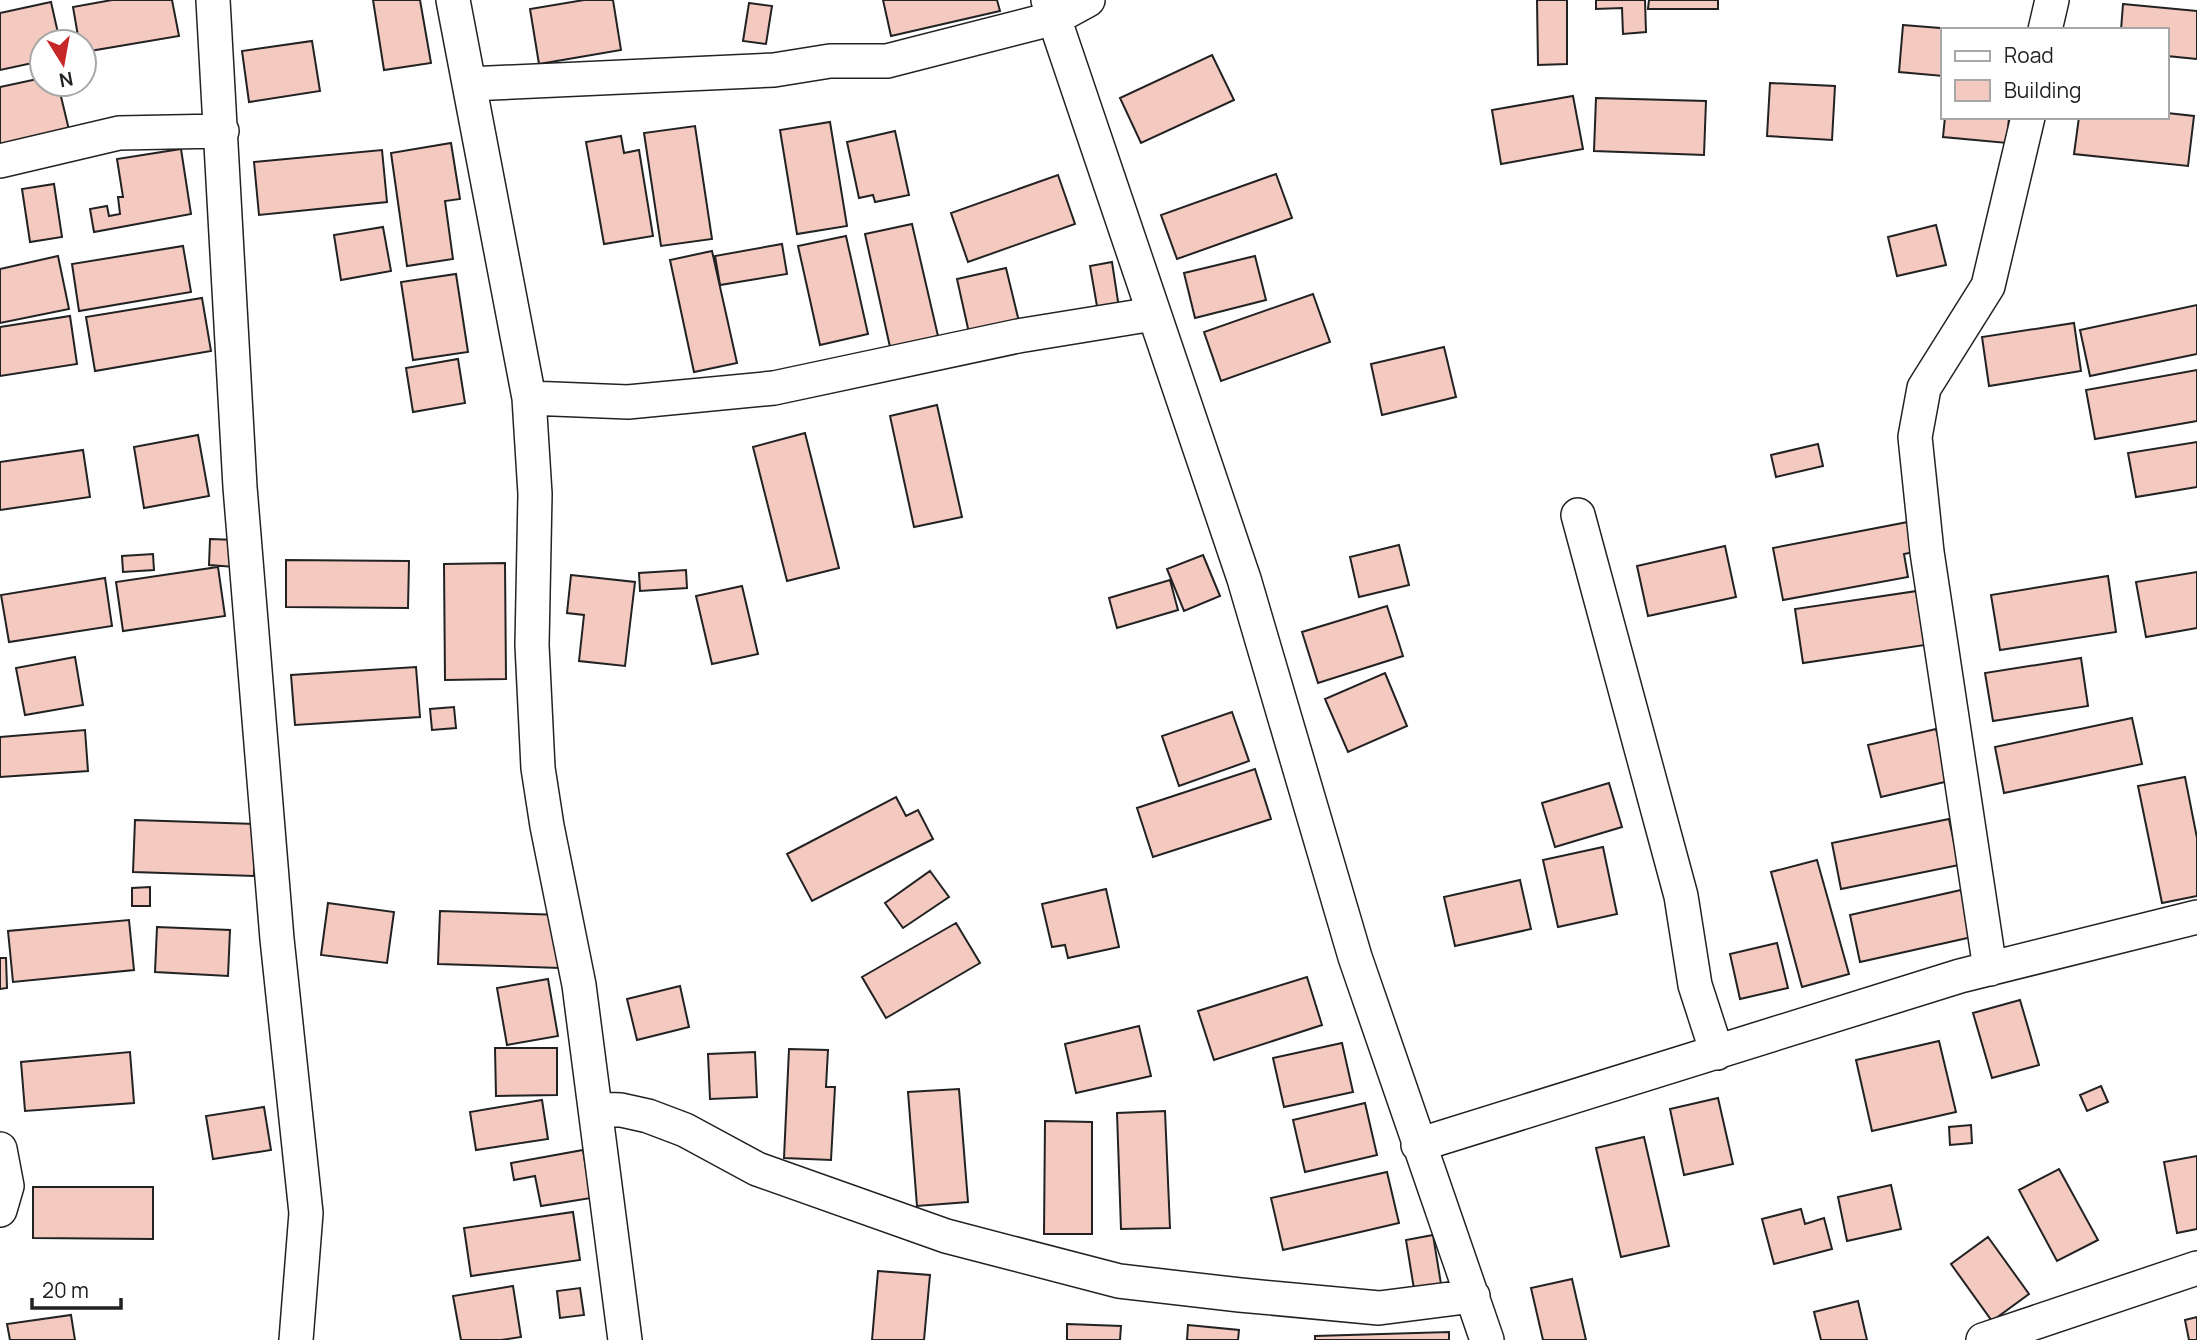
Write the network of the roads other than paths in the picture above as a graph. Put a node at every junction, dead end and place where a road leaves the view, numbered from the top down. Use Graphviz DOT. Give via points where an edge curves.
graph roads {
  1 [pos="213,0"];
  2 [pos="453,0"];
  3 [pos="1088,0"];
  4 [pos="2052,0"];
  5 [pos="1052,9"];
  6 [pos="2045,28"];
  7 [pos="469,84"];
  8 [pos="2028,119"];
  9 [pos="222,131"];
  10 [pos="0,161"];
  11 [pos="1153,314"];
  12 [pos="529,398"];
  13 [pos="1578,515"];
  14 [pos="2197,917"];
  15 [pos="1990,969"];
  16 [pos="1717,1053"];
  17 [pos="595,1110"];
  18 [pos="1418,1145"];
  19 [pos="0,1149"];
  20 [pos="0,1210"];
  21 [pos="2197,1268"];
  22 [pos="1473,1296"];
  23 [pos="296,1340"];
  24 [pos="625,1340"];
  25 [pos="1487,1340"];
  26 [pos="1983,1340"];
  1 -- 9 [label="street"];
  2 -- 7 [label="street"];
  3 -- 5 [label="street"];
  4 -- 6 [label="street"];
  5 -- 7 [label="street" via="887,61"];
  5 -- 11 [label="street"];
  7 -- 12 [label="street"];
  8 -- 15 [label="street" via="1988,286 1924,388 1915,438 1927,552"];
  9 -- 10 [label="street" via="120,133"];
  9 -- 23 [label="street" via="242,515 277,939 306,1213"];
  11 -- 12 [label="street" via="1018,335 774,388 628,402"];
  11 -- 18 [label="street" via="1244,579 1355,957"];
  12 -- 17 [label="street" via="535,494 532,645 538,768 579,985"];
  13 -- 16 [label="street" via="1681,896 1695,985"];
  14 -- 15 [label="street"];
  15 -- 16 [label="street"];
  16 -- 18 [label="street"];
  17 -- 22 [label="street" via="648,1116 685,1130 757,1169 946,1236 1119,1281 1378,1308"];
  17 -- 24 [label="street"];
  18 -- 22 [label="street"];
  19 -- 20 [label="street" via="7,1186"];
  21 -- 26 [label="street"];
  22 -- 25 [label="street"];
}
